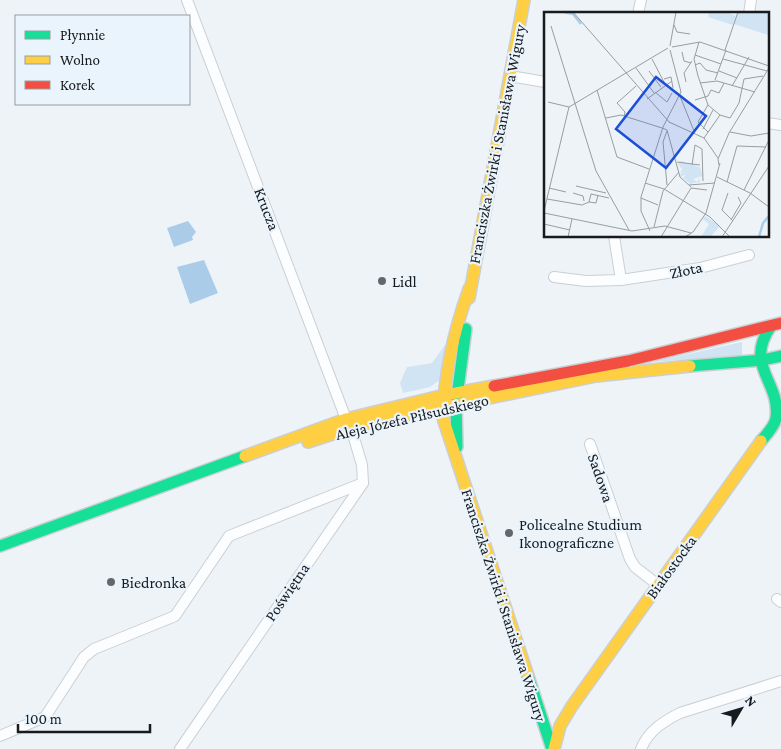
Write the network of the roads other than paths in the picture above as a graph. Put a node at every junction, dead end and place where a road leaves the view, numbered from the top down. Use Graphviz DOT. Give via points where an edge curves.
graph roads {
  1 [pos="187,0"];
  2 [pos="524,0"];
  3 [pos="510,76"];
  4 [pos="544,82"];
  5 [pos="768,124"];
  6 [pos="781,124"];
  7 [pos="614,238"];
  8 [pos="749,255"];
  9 [pos="554,277"];
  10 [pos="621,280"];
  11 [pos="464,316"];
  12 [pos="776,325"];
  13 [pos="781,357"];
  14 [pos="762,360"];
  15 [pos="772,384"];
  16 [pos="457,398"];
  17 [pos="444,401"];
  18 [pos="348,424"];
  19 [pos="590,444"];
  20 [pos="457,460"];
  21 [pos="363,483"];
  22 [pos="0,546"];
  23 [pos="0,555"];
  24 [pos="658,585"];
  25 [pos="781,681"];
  26 [pos="0,736"];
  27 [pos="180,749"];
  28 [pos="553,749"];
  29 [pos="640,749"];
  1 -- 18 [label="street, Krucza"];
  2 -- 3 [label="main road, Franciszka Żwirki i Stanisława Wigury"];
  3 -- 4 [label="street"];
  3 -- 11 [label="main road, Franciszka Żwirki i Stanisława Wigury"];
  5 -- 6 [label="street"];
  7 -- 10 [label="street"];
  8 -- 10 [label="street, Złota" via="700,268"];
  9 -- 10 [label="street, Złota" via="586,281"];
  11 -- 16 [label="main road, Franciszka Żwirki i Stanisława Wigury"];
  11 -- 17 [label="main road, Franciszka Żwirki i Stanisława Wigury"];
  12 -- 14 [label="main road" via="760,345"];
  12 -- 16 [label="main road, Aleja Józefa Piłsudskiego"];
  13 -- 14 [label="main road, Aleja Józefa Piłsudskiego"];
  13 -- 15 [label="main road"];
  14 -- 15 [label="main road, Białostocka"];
  14 -- 16 [label="main road, Aleja Józefa Piłsudskiego" via="627,371"];
  15 -- 24 [label="main road, Białostocka" via="778,408 776,420"];
  16 -- 17 [label="main road, Aleja Józefa Piłsudskiego"];
  16 -- 20 [label="main road, Franciszka Żwirki i Stanisława Wigury"];
  17 -- 18 [label="main road, Aleja Józefa Piłsudskiego"];
  17 -- 20 [label="main road, Franciszka Żwirki i Stanisława Wigury" via="444,423"];
  18 -- 21 [label="street" via="362,465"];
  18 -- 22 [label="main road, Aleja Józefa Piłsudskiego"];
  18 -- 23 [label="main road, Aleja Józefa Piłsudskiego"];
  19 -- 24 [label="street, Sadowa" via="630,559"];
  20 -- 28 [label="main road, Franciszka Żwirki i Stanisława Wigury"];
  21 -- 26 [label="street" via="229,536 175,616 94,649 84,657 45,717"];
  21 -- 27 [label="street, Poświętna"];
  24 -- 28 [label="main road, Białostocka" via="564,717"];
  25 -- 29 [label="street" via="665,720 652,731"];
}
